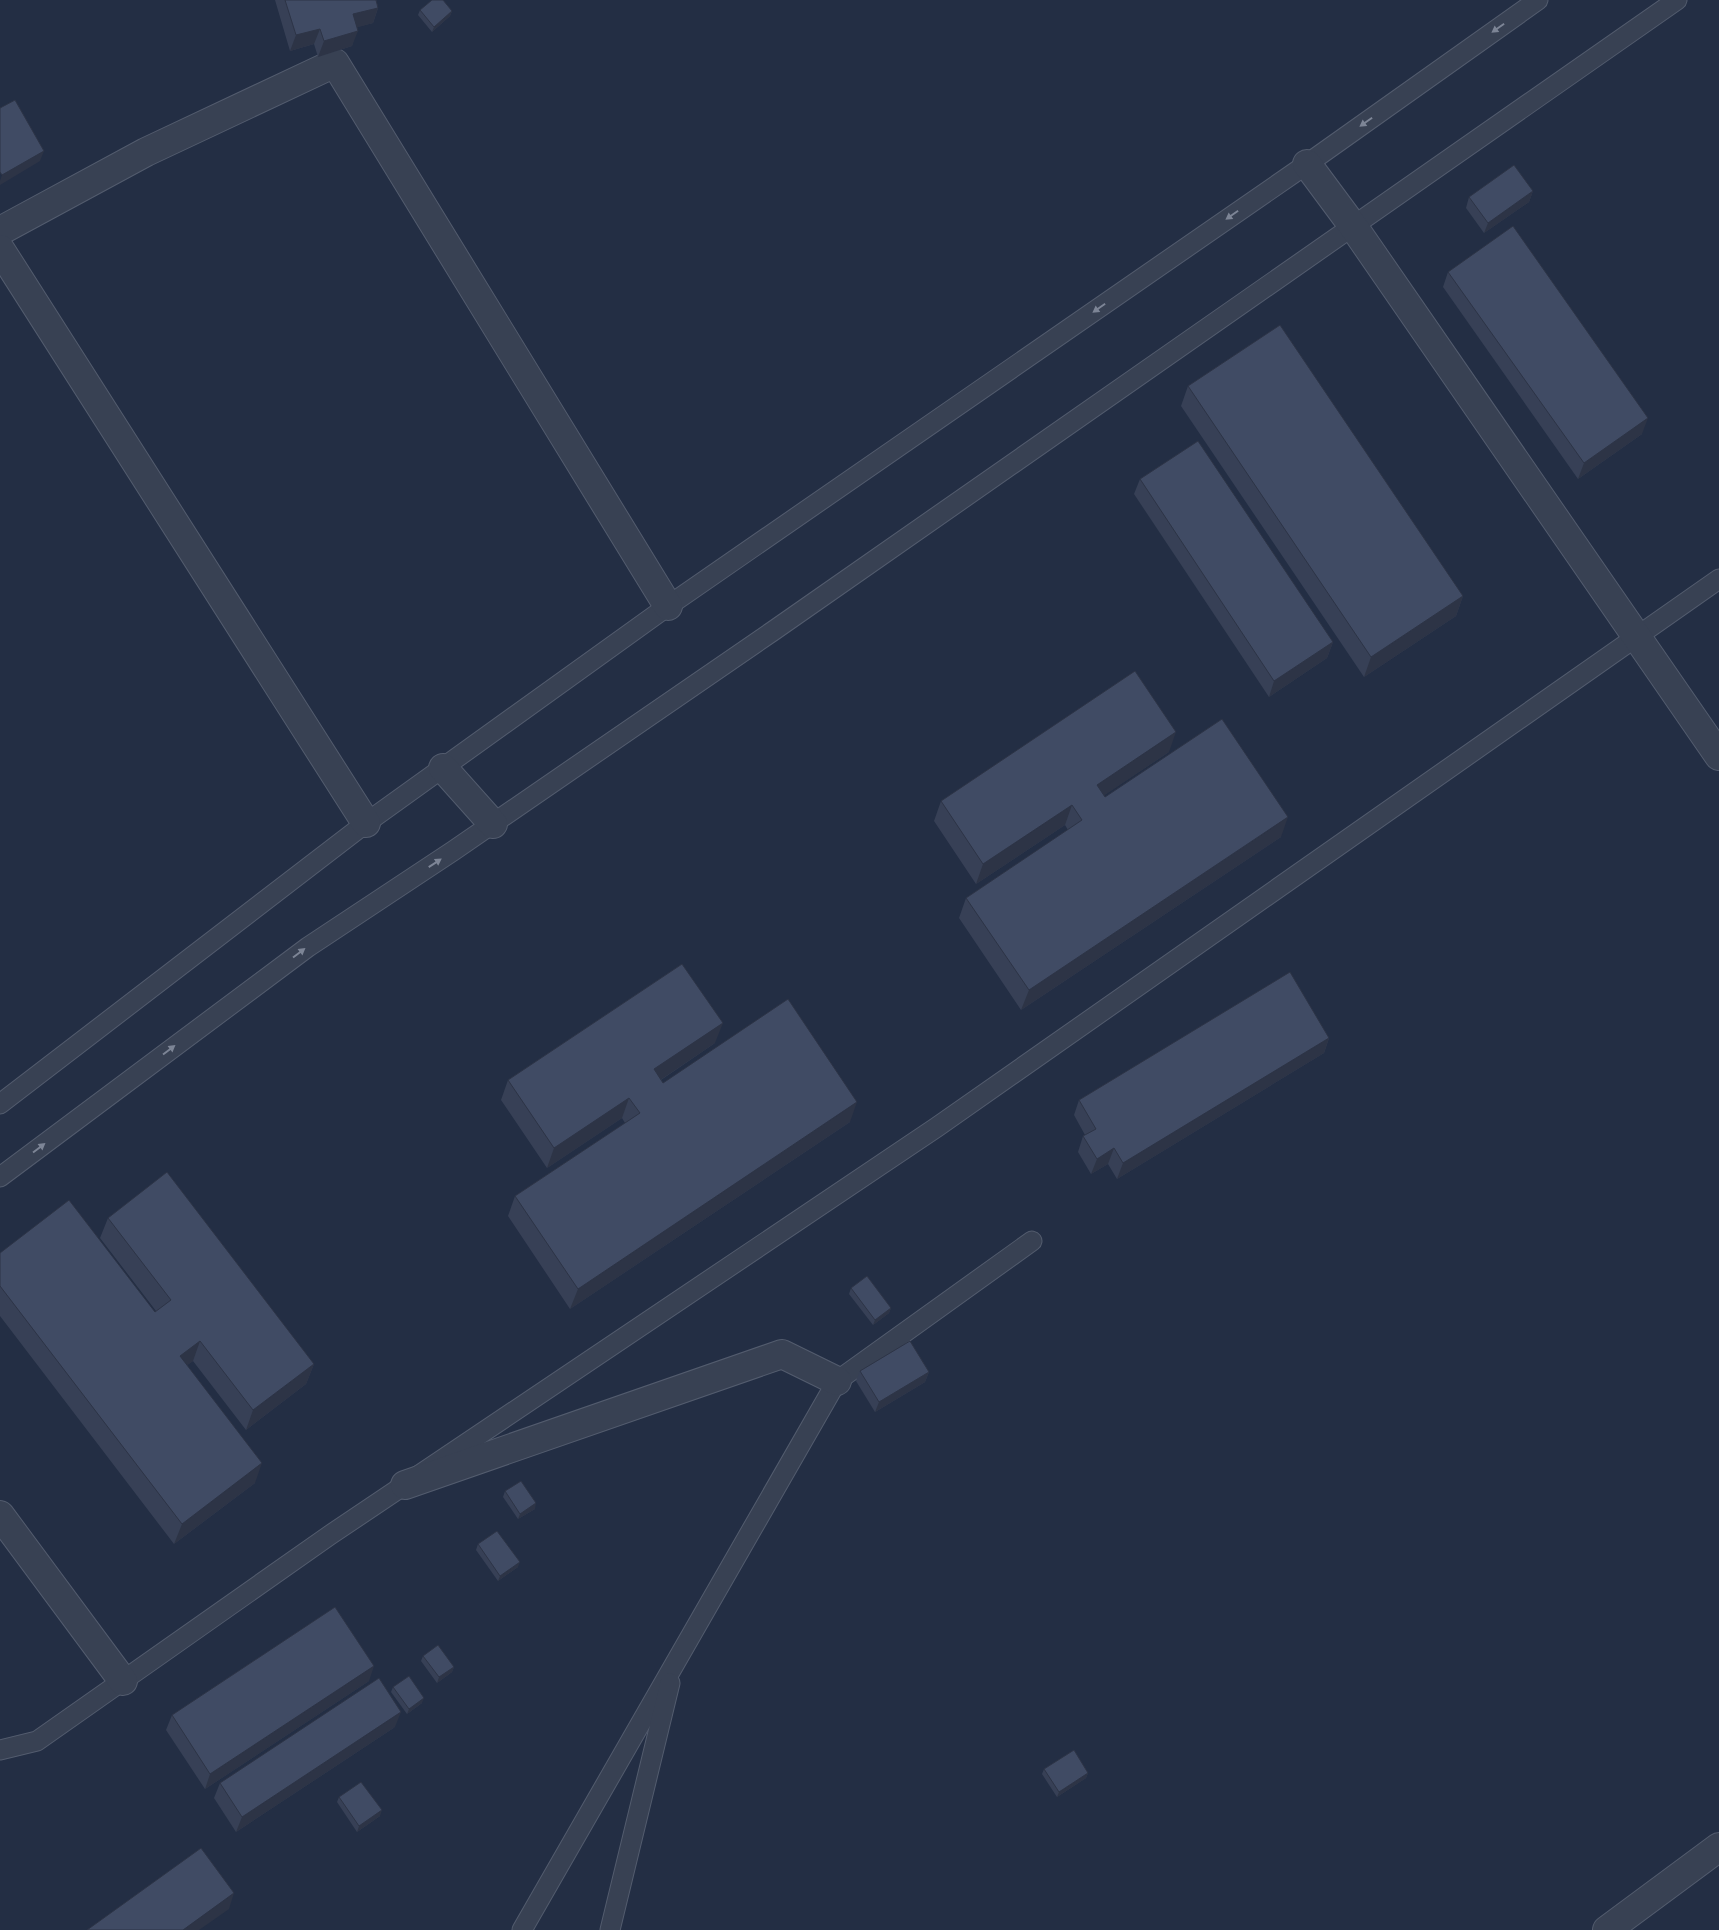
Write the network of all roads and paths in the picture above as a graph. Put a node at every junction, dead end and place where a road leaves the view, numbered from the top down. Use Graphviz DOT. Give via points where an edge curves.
graph roads {
  1 [pos="1538,0"];
  2 [pos="1677,0"];
  3 [pos="1307,164"];
  4 [pos="1353,226"];
  5 [pos="0,231"];
  6 [pos="0,250"];
  7 [pos="1719,579"];
  8 [pos="668,606"];
  9 [pos="1636,636"];
  10 [pos="1719,756"];
  11 [pos="443,768"];
  12 [pos="366,823"];
  13 [pos="493,824"];
  14 [pos="0,1104"];
  15 [pos="0,1177"];
  16 [pos="1032,1241"];
  17 [pos="837,1381"];
  18 [pos="405,1485"];
  19 [pos="0,1515"];
  20 [pos="675,1663"];
  21 [pos="123,1681"];
  22 [pos="0,1750"];
  23 [pos="1719,1847"];
  24 [pos="522,1930"];
  25 [pos="610,1930"];
  26 [pos="1607,1930"];
  1 -- 3 [label="lane, one-way"];
  2 -- 4 [label="lane"];
  3 -- 4 [label="street"];
  3 -- 8 [label="lane, one-way"];
  4 -- 9 [label="street"];
  4 -- 13 [label="lane"];
  5 -- 8 [label="street" via="146,152 335,63"];
  6 -- 12 [label="street"];
  7 -- 9 [label="lane"];
  8 -- 11 [label="lane"];
  9 -- 10 [label="street"];
  9 -- 18 [label="lane" via="938,1127"];
  11 -- 12 [label="lane"];
  11 -- 13 [label="street"];
  12 -- 14 [label="lane"];
  15 -- 13 [label="lane, one-way" via="308,947"];
  16 -- 17 [label="lane"];
  17 -- 18 [label="street" via="782,1354"];
  17 -- 20 [label="lane"];
  18 -- 21 [label="lane"];
  19 -- 21 [label="street"];
  20 -- 24 [label="lane"];
  20 -- 25 [label="lane"];
  21 -- 22 [label="lane" via="37,1741"];
  23 -- 26 [label="street"];
}
